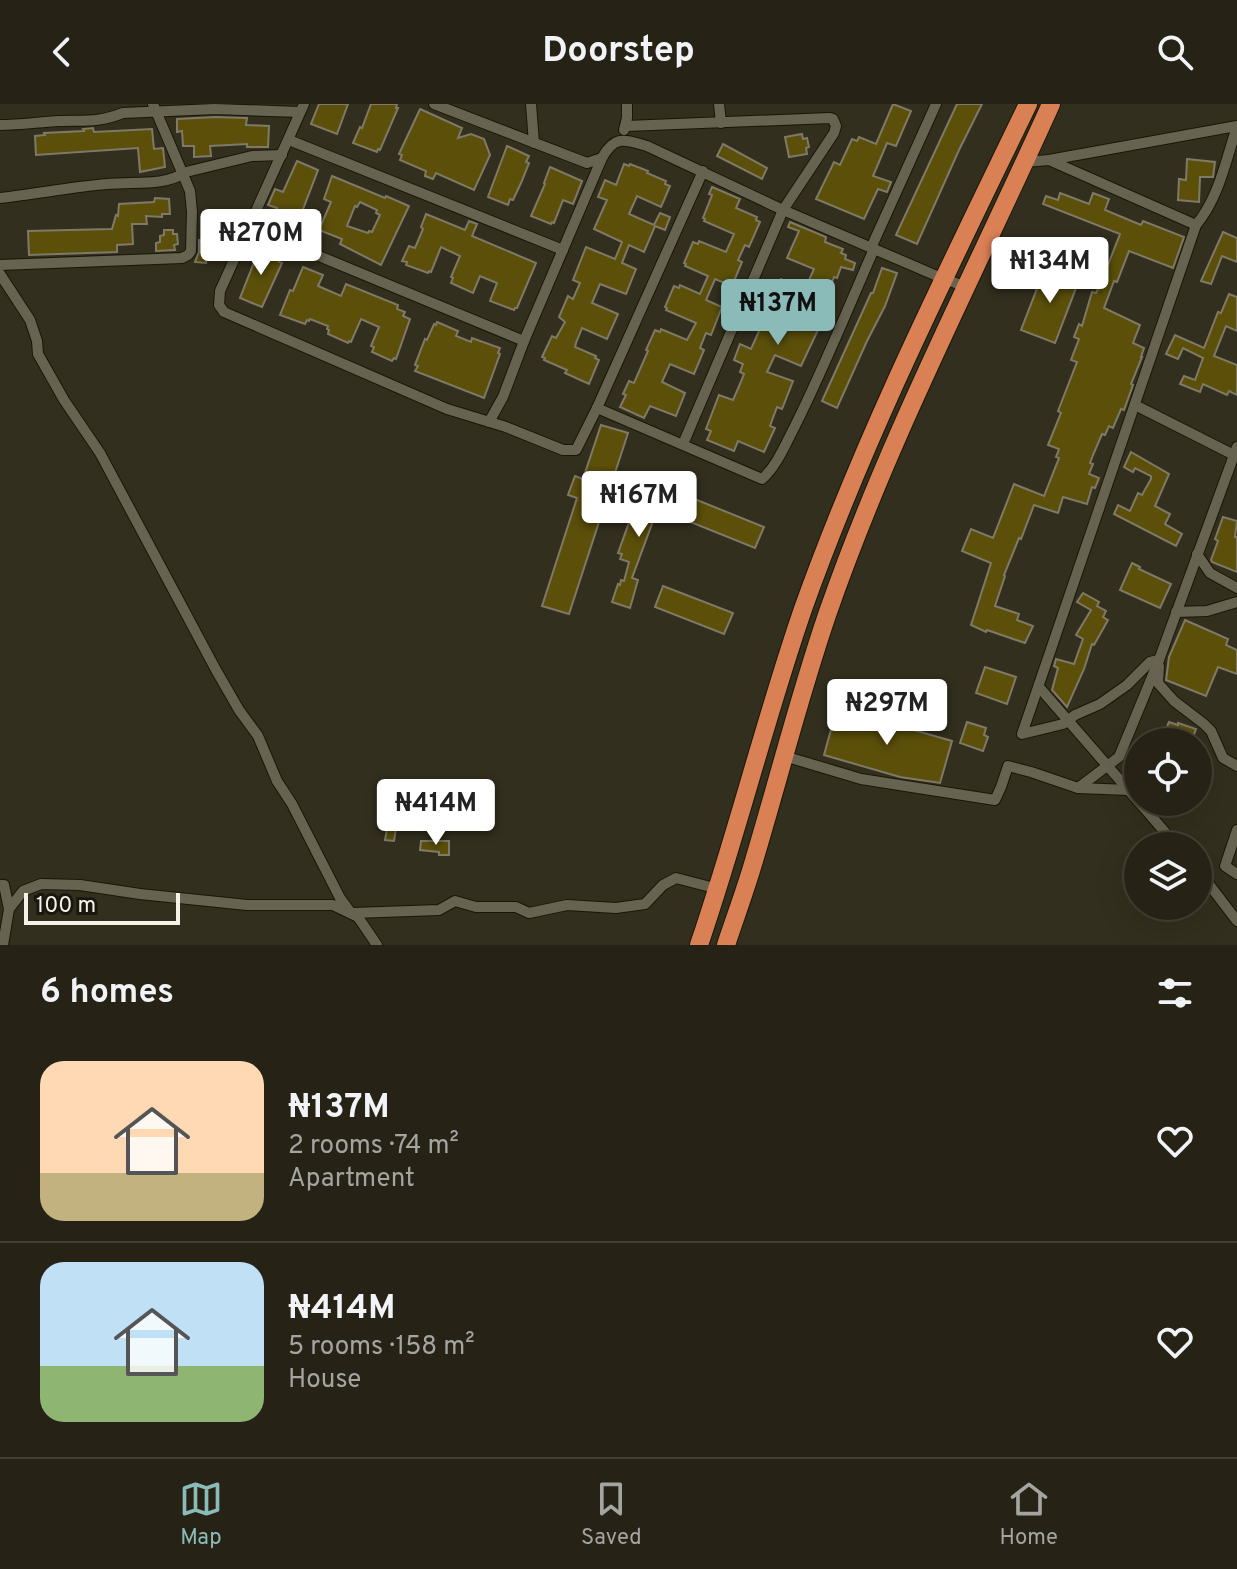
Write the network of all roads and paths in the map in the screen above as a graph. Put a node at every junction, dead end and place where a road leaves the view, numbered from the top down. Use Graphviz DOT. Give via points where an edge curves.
graph roads {
  1 [pos="531,104"];
  2 [pos="627,104"];
  3 [pos="719,104"];
  4 [pos="936,104"];
  5 [pos="1028,104"];
  6 [pos="1051,104"];
  7 [pos="438,105"];
  8 [pos="154,108"];
  9 [pos="302,108"];
  10 [pos="721,123"];
  11 [pos="0,125"];
  12 [pos="626,126"];
  13 [pos="1237,126"];
  14 [pos="289,140"];
  15 [pos="624,140"];
  16 [pos="534,143"];
  17 [pos="282,155"];
  18 [pos="602,158"];
  19 [pos="1049,160"];
  20 [pos="1025,162"];
  21 [pos="703,171"];
  22 [pos="182,175"];
  23 [pos="0,198"];
  24 [pos="783,210"];
  25 [pos="1196,225"];
  26 [pos="248,229"];
  27 [pos="872,248"];
  28 [pos="563,250"];
  29 [pos="0,265"];
  30 [pos="0,274"];
  31 [pos="944,279"];
  32 [pos="967,287"];
  33 [pos="524,341"];
  34 [pos="1135,405"];
  35 [pos="597,408"];
  36 [pos="489,422"];
  37 [pos="683,444"];
  38 [pos="1236,449"];
  39 [pos="1197,554"];
  40 [pos="1237,588"];
  41 [pos="1237,602"];
  42 [pos="1176,612"];
  43 [pos="1159,660"];
  44 [pos="1039,687"];
  45 [pos="1068,721"];
  46 [pos="784,756"];
  47 [pos="1107,765"];
  48 [pos="1237,766"];
  49 [pos="1124,784"];
  50 [pos="1078,788"];
  51 [pos="1124,790"];
  52 [pos="1152,816"];
  53 [pos="1237,830"];
  54 [pos="1165,832"];
  55 [pos="1237,874"];
  56 [pos="0,885"];
  57 [pos="1212,888"];
  58 [pos="718,889"];
  59 [pos="9,909"];
  60 [pos="351,913"];
  61 [pos="1237,921"];
  62 [pos="700,941"];
  63 [pos="3,945"];
  64 [pos="377,945"];
  65 [pos="725,945"];
  1 -- 16 [label="street"];
  2 -- 12 [label="street"];
  3 -- 10 [label="street"];
  4 -- 27 [label="street"];
  5 -- 31 [label="highway"];
  6 -- 20 [label="highway"];
  7 -- 16 [label="street"];
  8 -- 9 [label="street"];
  8 -- 11 [label="street" via="89,122"];
  8 -- 22 [label="street"];
  9 -- 14 [label="street"];
  10 -- 12 [label="street"];
  10 -- 24 [label="street" via="830,118 836,122"];
  12 -- 15 [label="street"];
  13 -- 19 [label="street"];
  13 -- 25 [label="street" via="1213,200"];
  14 -- 17 [label="street"];
  14 -- 28 [label="street"];
  15 -- 18 [label="street" via="614,142"];
  15 -- 21 [label="street"];
  16 -- 18 [label="street" via="587,163"];
  17 -- 22 [label="street" via="252,156"];
  17 -- 26 [label="street"];
  18 -- 28 [label="street"];
  19 -- 20 [label="street"];
  19 -- 25 [label="street"];
  20 -- 32 [label="highway"];
  21 -- 24 [label="street"];
  21 -- 35 [label="street"];
  22 -- 23 [label="street"];
  22 -- 29 [label="street" via="192,212 191,251 182,258"];
  24 -- 27 [label="street"];
  24 -- 37 [label="street"];
  25 -- 34 [label="street"];
  26 -- 33 [label="street"];
  26 -- 36 [label="street" via="220,291 224,312 447,409"];
  27 -- 31 [label="street"];
  27 -- 37 [label="street" via="815,387 766,476 762,479"];
  28 -- 33 [label="street"];
  30 -- 60 [label="street" via="30,320 38,354 57,389 100,453"];
  31 -- 32 [label="street"];
  31 -- 58 [label="highway" via="900,370 812,585"];
  32 -- 46 [label="highway" via="840,581"];
  33 -- 36 [label="street"];
  34 -- 38 [label="street"];
  34 -- 44 [label="street"];
  35 -- 36 [label="street" via="576,450"];
  35 -- 37 [label="street"];
  38 -- 39 [label="street"];
  39 -- 40 [label="street" via="1210,573"];
  39 -- 42 [label="street"];
  41 -- 42 [label="street" via="1207,611"];
  42 -- 43 [label="street"];
  43 -- 45 [label="street"];
  43 -- 47 [label="street" via="1119,757"];
  43 -- 48 [label="street" via="1158,683 1211,731 1223,758"];
  44 -- 45 [label="street"];
  44 -- 45 [label="street" via="1022,734"];
  45 -- 47 [label="street"];
  46 -- 50 [label="street" via="861,779 995,800 1008,766"];
  46 -- 65 [label="highway"];
  47 -- 49 [label="street"];
  47 -- 50 [label="street"];
  50 -- 51 [label="street"];
  52 -- 54 [label="street"];
  53 -- 55 [label="street" via="1225,866"];
  56 -- 59 [label="street"];
  57 -- 61 [label="street"];
  58 -- 60 [label="street" via="676,878 645,904 616,908 567,905 529,913 455,901 439,910"];
  58 -- 62 [label="highway"];
  59 -- 60 [label="street" via="23,891 41,884 247,905 333,905"];
  59 -- 63 [label="street"];
  60 -- 64 [label="street"];
  62 -- 65 [label="highway"];
}
